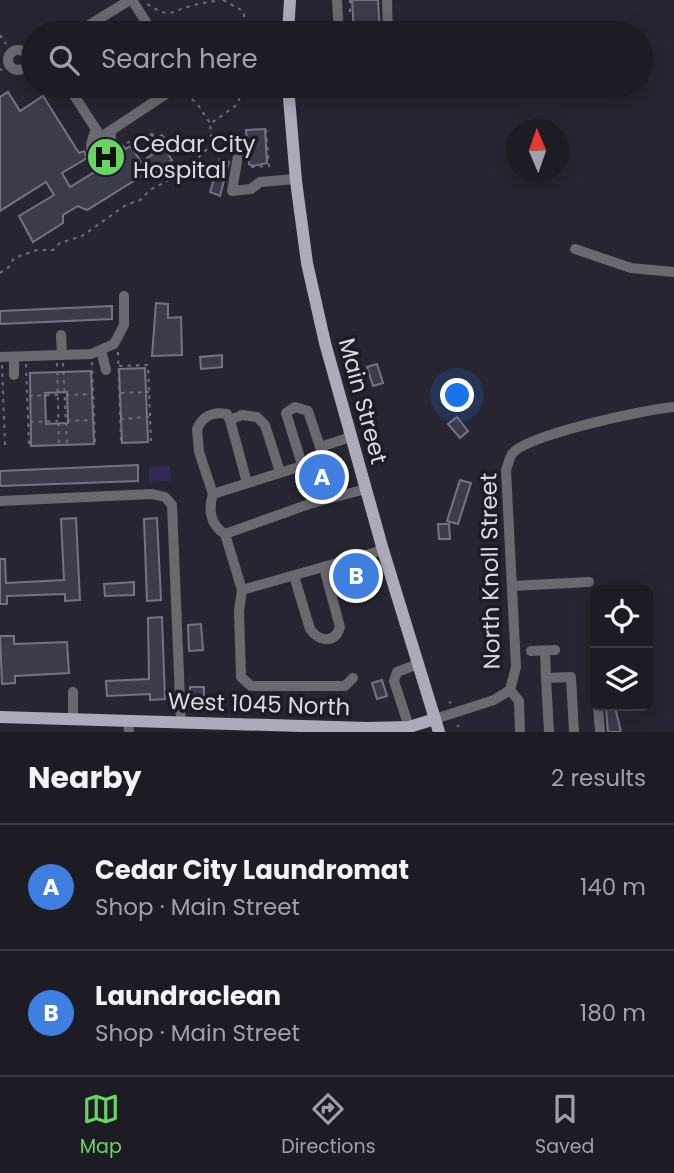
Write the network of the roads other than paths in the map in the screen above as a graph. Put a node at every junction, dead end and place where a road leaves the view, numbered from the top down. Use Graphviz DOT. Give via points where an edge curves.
graph roads {
  1 [pos="290,0"];
  2 [pos="337,0"];
  3 [pos="387,0"];
  4 [pos="135,1"];
  5 [pos="98,21"];
  6 [pos="146,21"];
  7 [pos="289,21"];
  8 [pos="338,21"];
  9 [pos="388,21"];
  10 [pos="76,98"];
  11 [pos="164,98"];
  12 [pos="289,98"];
  13 [pos="96,130"];
  14 [pos="111,132"];
  15 [pos="238,156"];
  16 [pos="295,178"];
  17 [pos="575,249"];
  18 [pos="674,272"];
  19 [pos="124,296"];
  20 [pos="61,335"];
  21 [pos="0,346"];
  22 [pos="101,350"];
  23 [pos="14,357"];
  24 [pos="1,359"];
  25 [pos="61,360"];
  26 [pos="106,370"];
  27 [pos="14,375"];
  28 [pos="674,407"];
  29 [pos="230,420"];
  30 [pos="351,438"];
  31 [pos="320,447"];
  32 [pos="302,466"];
  33 [pos="327,471"];
  34 [pos="280,472"];
  35 [pos="247,483"];
  36 [pos="366,489"];
  37 [pos="213,494"];
  38 [pos="0,501"];
  39 [pos="314,503"];
  40 [pos="225,534"];
  41 [pos="383,550"];
  42 [pos="324,568"];
  43 [pos="294,576"];
  44 [pos="589,582"];
  45 [pos="512,586"];
  46 [pos="242,590"];
  47 [pos="531,651"];
  48 [pos="418,664"];
  49 [pos="353,678"];
  50 [pos="546,678"];
  51 [pos="510,690"];
  52 [pos="73,692"];
  53 [pos="598,711"];
  54 [pos="0,717"];
  55 [pos="73,719"];
  56 [pos="435,719"];
  57 [pos="128,726"];
  58 [pos="186,726"];
  59 [pos="250,729"];
  60 [pos="310,729"];
  61 [pos="404,729"];
  62 [pos="439,732"];
  63 [pos="520,732"];
  64 [pos="549,732"];
  65 [pos="574,732"];
  66 [pos="600,732"];
  1 -- 7 [label="main road"];
  2 -- 8 [label="street"];
  3 -- 9 [label="street"];
  4 -- 5 [label="street"];
  4 -- 6 [label="street"];
  10 -- 13 [label="street"];
  11 -- 14 [label="street"];
  12 -- 16 [label="main road, Main Street"];
  13 -- 14 [label="street" via="101,137"];
  13 -- 14 [label="street" via="90,144 101,158 110,151"];
  15 -- 16 [label="street" via="232,191"];
  16 -- 30 [label="main road, Main Street" via="307,262"];
  17 -- 18 [label="street" via="631,268"];
  19 -- 22 [label="street" via="124,325 114,344"];
  20 -- 25 [label="street"];
  21 -- 24 [label="street"];
  22 -- 25 [label="street"];
  22 -- 26 [label="street"];
  23 -- 24 [label="street"];
  23 -- 25 [label="street"];
  23 -- 27 [label="street"];
  28 -- 45 [label="street, North Knoll Street" via="530,441 512,454 506,470"];
  29 -- 34 [label="street" via="242,415 257,417 265,425"];
  29 -- 35 [label="street"];
  29 -- 37 [label="street" via="228,414 213,414 197,429 199,452"];
  30 -- 31 [label="street"];
  30 -- 36 [label="main road, Main Street"];
  31 -- 32 [label="street" via="308,411 295,407 289,411 286,419"];
  31 -- 33 [label="street"];
  32 -- 34 [label="street"];
  32 -- 39 [label="street"];
  34 -- 35 [label="street"];
  35 -- 37 [label="street"];
  36 -- 39 [label="street"];
  36 -- 41 [label="main road, Main Street"];
  37 -- 40 [label="street" via="213,521"];
  38 -- 58 [label="street" via="152,494 165,497 172,505"];
  39 -- 40 [label="street"];
  40 -- 46 [label="street"];
  41 -- 42 [label="street"];
  41 -- 48 [label="main road, Main Street"];
  42 -- 43 [label="street"];
  42 -- 43 [label="street" via="340,618 338,634 332,638 315,637 310,629"];
  43 -- 46 [label="street"];
  44 -- 45 [label="street"];
  45 -- 51 [label="street, North Knoll Street" via="516,667"];
  46 -- 49 [label="street" via="241,677 245,682 251,686 345,686"];
  47 -- 50 [label="street" via="550,650"];
  48 -- 56 [label="main road, Main Street"];
  48 -- 61 [label="street" via="397,672 394,681"];
  50 -- 64 [label="street"];
  50 -- 65 [label="street" via="571,677"];
  51 -- 56 [label="street, West 1045 North" via="494,700"];
  51 -- 63 [label="street" via="519,701"];
  52 -- 55 [label="street"];
  53 -- 66 [label="street"];
  54 -- 55 [label="main road, West 1045 North"];
  55 -- 57 [label="main road, West 1045 North"];
  56 -- 61 [label="main road, West 1045 North"];
  56 -- 62 [label="main road, Main Street"];
  57 -- 58 [label="main road, West 1045 North"];
  58 -- 59 [label="main road, West 1045 North"];
  59 -- 60 [label="main road, West 1045 North"];
  60 -- 61 [label="main road, West 1045 North"];
}
